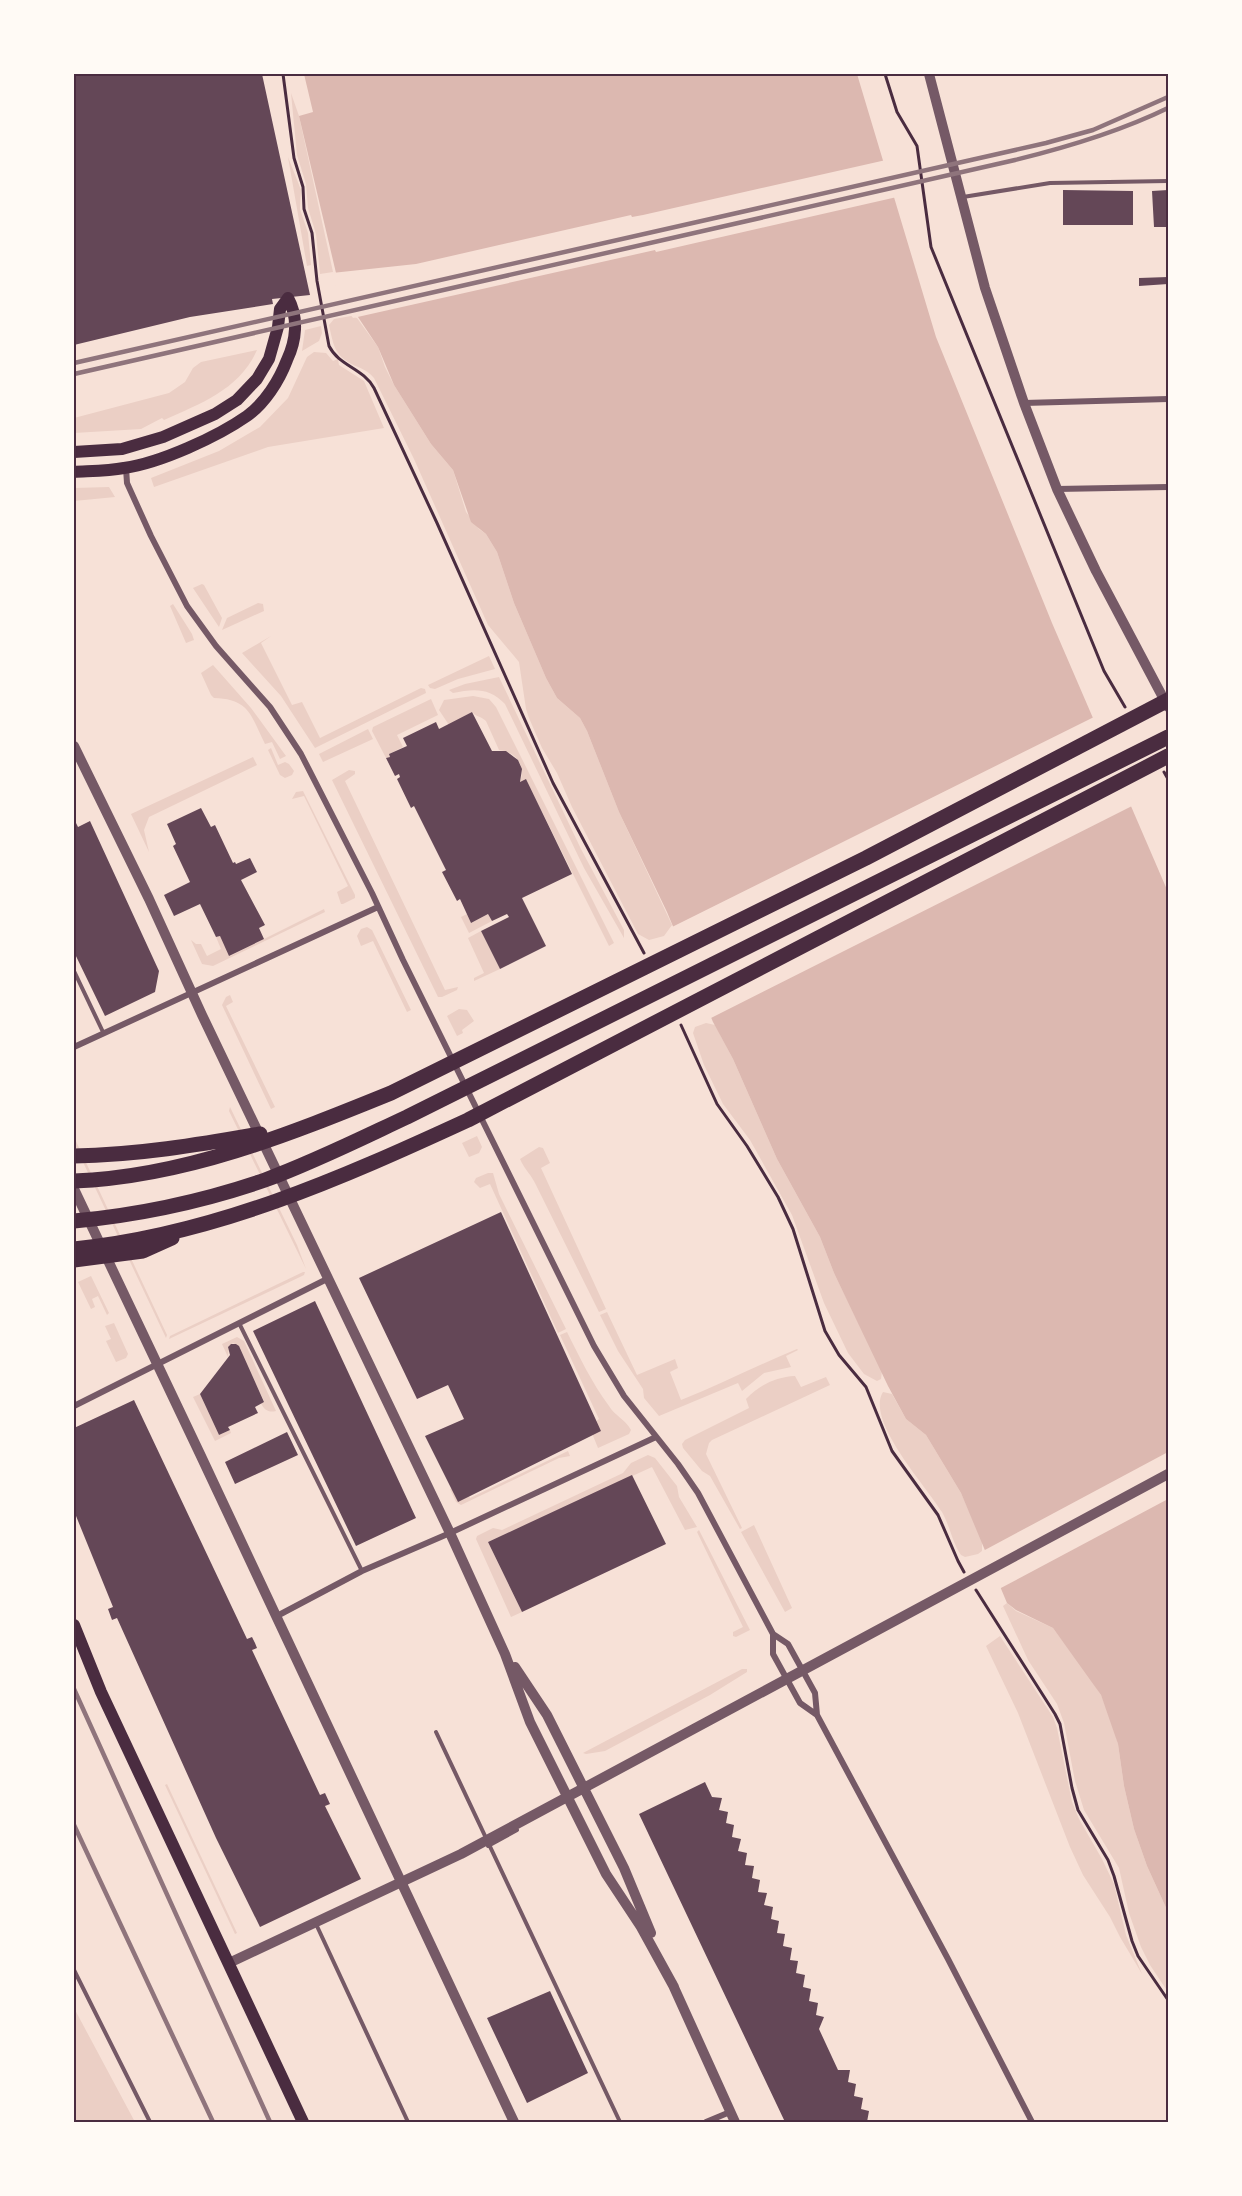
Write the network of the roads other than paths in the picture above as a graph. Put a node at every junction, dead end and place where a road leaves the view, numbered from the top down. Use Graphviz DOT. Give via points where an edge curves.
graph roads {
  1 [pos="929,74"];
  2 [pos="1168,181"];
  3 [pos="962,197"];
  4 [pos="1168,399"];
  5 [pos="1024,403"];
  6 [pos="74,452"];
  7 [pos="126,468"];
  8 [pos="74,472"];
  9 [pos="1168,487"];
  10 [pos="1057,489"];
  11 [pos="1168,700"];
  12 [pos="1168,707"];
  13 [pos="1168,737"];
  14 [pos="74,746"];
  15 [pos="1166,763"];
  16 [pos="378,907"];
  17 [pos="74,971"];
  18 [pos="193,991"];
  19 [pos="103,1032"];
  20 [pos="74,1047"];
  21 [pos="322,1121"];
  22 [pos="74,1156"];
  23 [pos="74,1181"];
  24 [pos="74,1189"];
  25 [pos="74,1221"];
  26 [pos="196,1227"];
  27 [pos="74,1249"];
  28 [pos="74,1260"];
  29 [pos="327,1278"];
  30 [pos="239,1322"];
  31 [pos="158,1365"];
  32 [pos="74,1406"];
  33 [pos="656,1437"];
  34 [pos="1168,1474"];
  35 [pos="450,1533"];
  36 [pos="362,1571"];
  37 [pos="277,1616"];
  38 [pos="74,1625"];
  39 [pos="773,1634"];
  40 [pos="505,1654"];
  41 [pos="816,1715"];
  42 [pos="436,1732"];
  43 [pos="569,1801"];
  44 [pos="488,1846"];
  45 [pos="402,1883"];
  46 [pos="315,1924"];
  47 [pos="229,1963"];
  48 [pos="74,1970"];
  49 [pos="674,1988"];
  50 [pos="733,2117"];
  51 [pos="150,2122"];
  52 [pos="303,2122"];
  53 [pos="408,2122"];
  54 [pos="514,2122"];
  55 [pos="620,2122"];
  56 [pos="706,2122"];
  57 [pos="1032,2122"];
  1 -- 3 [label="street"];
  2 -- 3 [label="lane" via="1050,183"];
  3 -- 5 [label="street" via="985,288"];
  4 -- 5 [label="street"];
  5 -- 10 [label="street"];
  6 -- 7 [label="main road" via="122,449 163,437 237,400 260,374 273,347 280,309 288,298 293,307 295,331 291,352 265,398 248,415 224,429 170,454"];
  7 -- 8 [label="main road"];
  7 -- 16 [label="street" via="127,483 187,606 289,734"];
  9 -- 10 [label="street"];
  10 -- 12 [label="street"];
  11 -- 21 [label="highway" via="856,863 391,1093"];
  13 -- 25 [label="highway" via="315,1160 215,1195"];
  14 -- 18 [label="street"];
  15 -- 26 [label="highway" via="468,1119 315,1187"];
  16 -- 18 [label="street"];
  16 -- 33 [label="street" via="594,1346 624,1396"];
  17 -- 19 [label="lane"];
  18 -- 19 [label="street"];
  18 -- 29 [label="street"];
  19 -- 20 [label="street"];
  21 -- 22 [label="highway" via="188,1146"];
  21 -- 23 [label="highway" via="181,1166"];
  24 -- 31 [label="street"];
  26 -- 27 [label="highway"];
  26 -- 28 [label="highway" via="143,1251"];
  29 -- 30 [label="street"];
  29 -- 35 [label="street"];
  30 -- 31 [label="street"];
  30 -- 36 [label="lane"];
  31 -- 32 [label="street"];
  31 -- 37 [label="street"];
  33 -- 35 [label="street"];
  33 -- 39 [label="street" via="698,1493"];
  34 -- 45 [label="street"];
  35 -- 36 [label="street"];
  35 -- 40 [label="street"];
  36 -- 37 [label="street"];
  37 -- 45 [label="street"];
  38 -- 47 [label="main road" via="101,1692"];
  39 -- 41 [label="street" via="773,1654 800,1703"];
  39 -- 41 [label="street" via="788,1644 815,1693"];
  40 -- 43 [label="street" via="530,1722"];
  40 -- 49 [label="street" via="547,1715 599,1817"];
  41 -- 57 [label="street"];
  42 -- 44 [label="lane"];
  43 -- 44 [label="lane"];
  43 -- 49 [label="street" via="606,1874"];
  44 -- 55 [label="lane"];
  45 -- 46 [label="street"];
  45 -- 54 [label="street"];
  46 -- 47 [label="street"];
  46 -- 53 [label="lane"];
  47 -- 52 [label="main road"];
  48 -- 51 [label="lane"];
  49 -- 50 [label="street"];
  50 -- 56 [label="street"];
}
